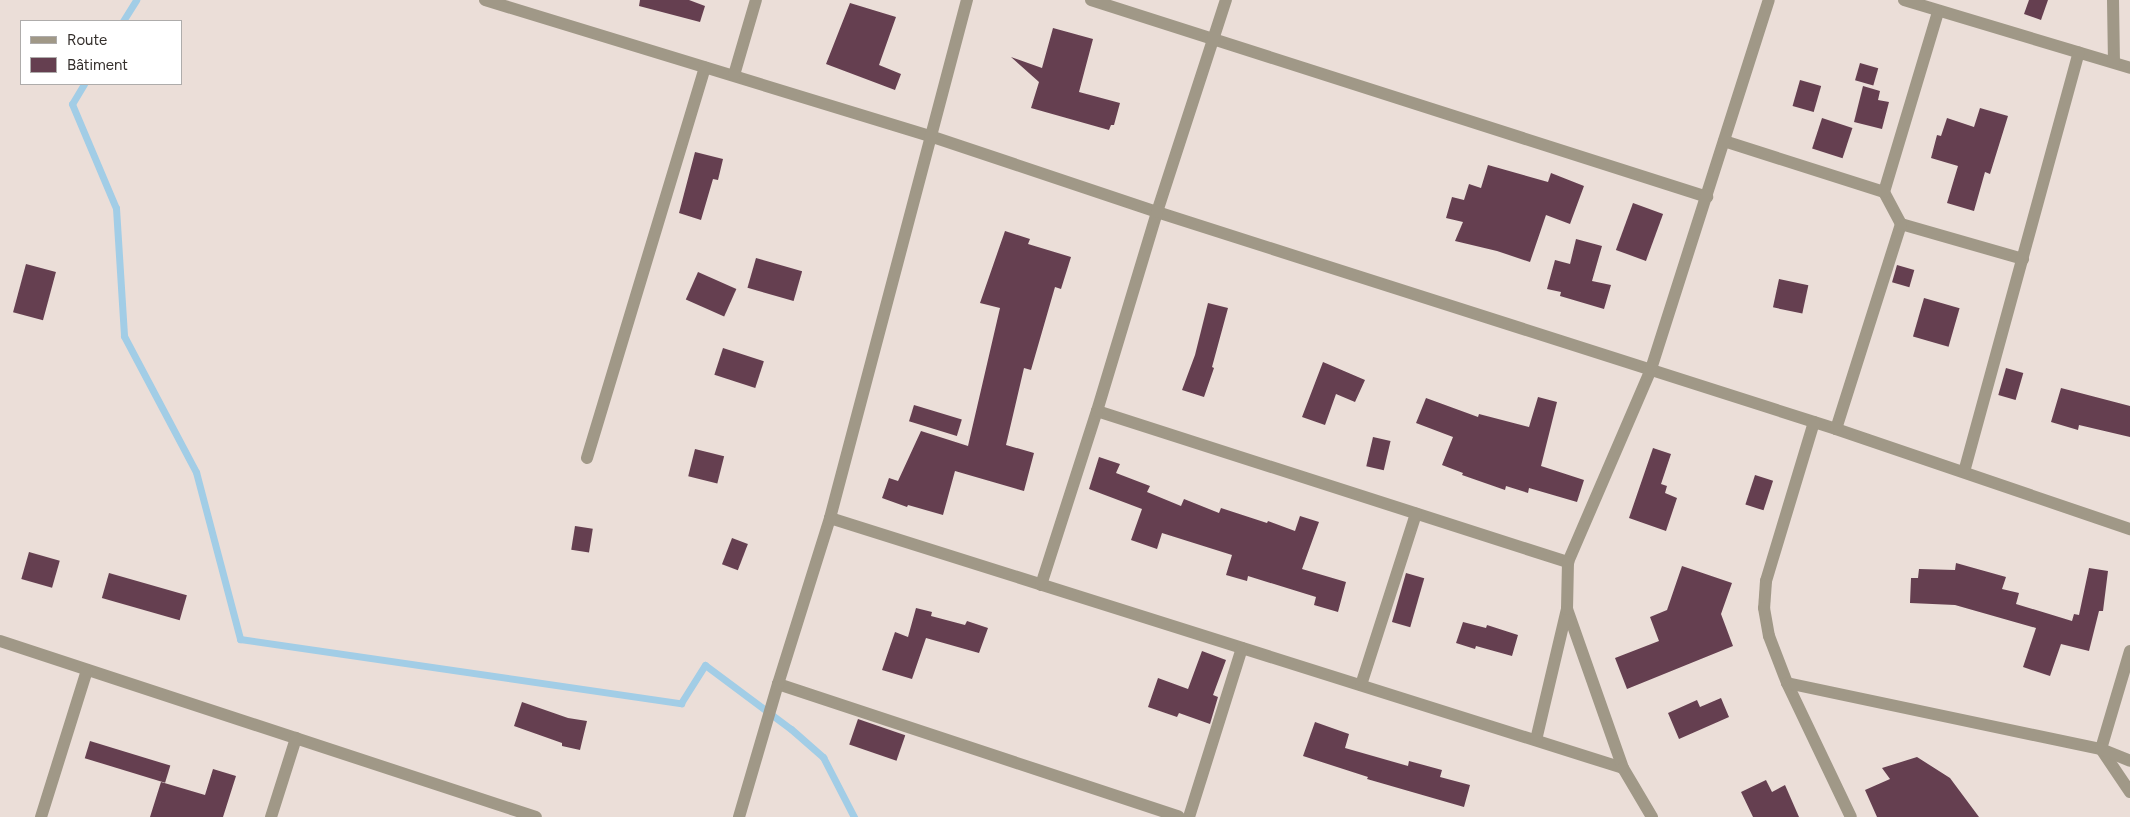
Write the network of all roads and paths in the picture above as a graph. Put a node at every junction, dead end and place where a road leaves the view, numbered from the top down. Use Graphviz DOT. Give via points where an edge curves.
graph roads {
  1 [pos="485,0"];
  2 [pos="756,0"];
  3 [pos="967,0"];
  4 [pos="1091,0"];
  5 [pos="1226,0"];
  6 [pos="1769,0"];
  7 [pos="1904,0"];
  8 [pos="2113,0"];
  9 [pos="526,6"];
  10 [pos="1938,12"];
  11 [pos="1213,41"];
  12 [pos="2080,52"];
  13 [pos="2114,62"];
  14 [pos="705,67"];
  15 [pos="2130,68"];
  16 [pos="734,75"];
  17 [pos="930,136"];
  18 [pos="1724,141"];
  19 [pos="1884,192"];
  20 [pos="1707,198"];
  21 [pos="1157,212"];
  22 [pos="1901,224"];
  23 [pos="2022,259"];
  24 [pos="1651,369"];
  25 [pos="1097,411"];
  26 [pos="1814,422"];
  27 [pos="1836,429"];
  28 [pos="587,458"];
  29 [pos="1964,472"];
  30 [pos="1416,514"];
  31 [pos="830,518"];
  32 [pos="2130,529"];
  33 [pos="1568,562"];
  34 [pos="1041,585"];
  35 [pos="1567,609"];
  36 [pos="0,641"];
  37 [pos="1242,648"];
  38 [pos="2130,651"];
  39 [pos="86,670"];
  40 [pos="1787,683"];
  41 [pos="778,684"];
  42 [pos="1361,685"];
  43 [pos="296,738"];
  44 [pos="1536,740"];
  45 [pos="2101,749"];
  46 [pos="2130,761"];
  47 [pos="1623,768"];
  48 [pos="2130,792"];
  49 [pos="41,817"];
  50 [pos="271,817"];
  51 [pos="536,817"];
  52 [pos="739,817"];
  53 [pos="1180,817"];
  54 [pos="1189,817"];
  55 [pos="1652,817"];
  56 [pos="1851,817"];
  1 -- 9 [label="street"];
  2 -- 16 [label="street"];
  3 -- 17 [label="street"];
  4 -- 11 [label="street"];
  5 -- 11 [label="street"];
  6 -- 18 [label="street"];
  7 -- 10 [label="street"];
  8 -- 13 [label="street"];
  9 -- 14 [label="street"];
  10 -- 12 [label="street"];
  10 -- 19 [label="street"];
  11 -- 20 [label="street"];
  11 -- 21 [label="street"];
  12 -- 13 [label="street"];
  12 -- 23 [label="street"];
  13 -- 15 [label="street"];
  14 -- 16 [label="street"];
  14 -- 28 [label="street"];
  16 -- 17 [label="street"];
  17 -- 21 [label="street"];
  17 -- 31 [label="street"];
  18 -- 19 [label="street"];
  18 -- 20 [label="street"];
  19 -- 22 [label="street"];
  20 -- 24 [label="street"];
  21 -- 24 [label="street"];
  21 -- 25 [label="street"];
  22 -- 23 [label="street"];
  22 -- 27 [label="street"];
  23 -- 29 [label="street"];
  24 -- 26 [label="street"];
  24 -- 33 [label="street"];
  25 -- 30 [label="street"];
  25 -- 34 [label="street"];
  26 -- 27 [label="street"];
  26 -- 40 [label="street" via="1766,581 1764,608 1769,636"];
  27 -- 29 [label="street"];
  29 -- 32 [label="street"];
  30 -- 33 [label="street"];
  30 -- 42 [label="street"];
  31 -- 34 [label="street"];
  31 -- 41 [label="street"];
  33 -- 35 [label="street"];
  34 -- 37 [label="street"];
  35 -- 44 [label="street"];
  35 -- 47 [label="street"];
  36 -- 39 [label="street"];
  37 -- 42 [label="street"];
  37 -- 54 [label="street"];
  38 -- 45 [label="street"];
  39 -- 43 [label="street"];
  39 -- 49 [label="street"];
  40 -- 45 [label="street"];
  40 -- 56 [label="street"];
  41 -- 52 [label="street"];
  41 -- 53 [label="street"];
  42 -- 44 [label="street"];
  43 -- 50 [label="street"];
  43 -- 51 [label="street"];
  44 -- 47 [label="street"];
  45 -- 46 [label="street"];
  45 -- 48 [label="street"];
  47 -- 55 [label="street"];
}
